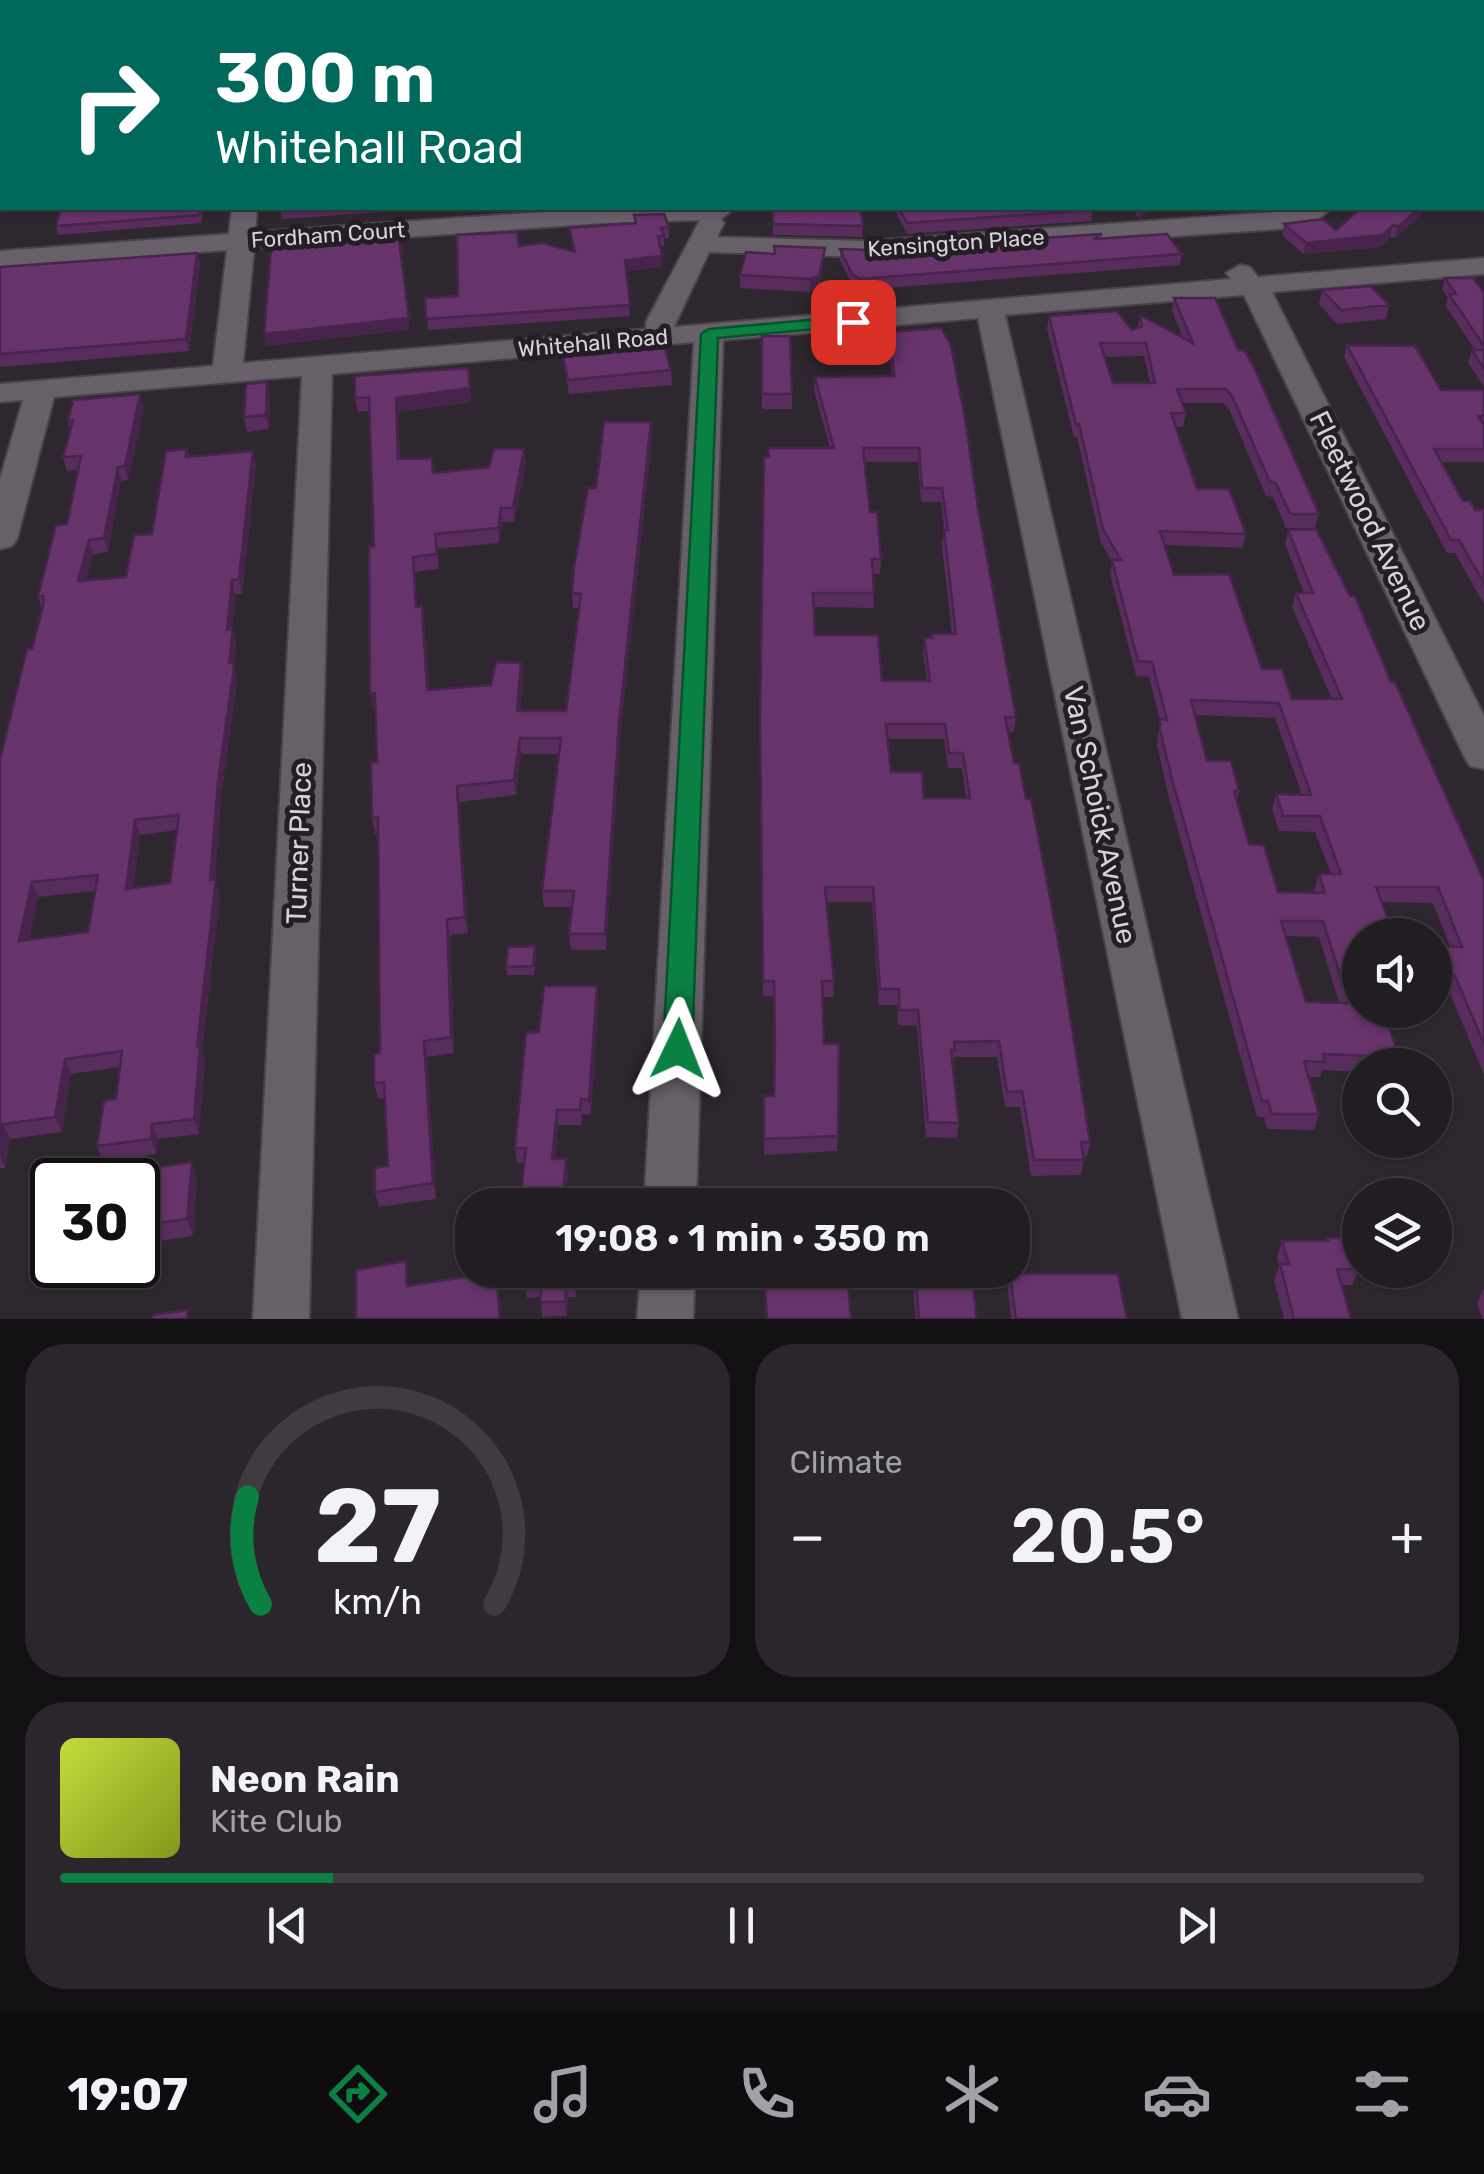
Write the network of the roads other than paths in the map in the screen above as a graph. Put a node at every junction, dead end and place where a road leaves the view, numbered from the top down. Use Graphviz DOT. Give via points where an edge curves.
graph roads {
  1 [pos="245,210"];
  2 [pos="718,210"];
  3 [pos="1315,210"];
  4 [pos="1213,224"];
  5 [pos="240,242"];
  6 [pos="700,244"];
  7 [pos="0,259"];
  8 [pos="1484,266"];
  9 [pos="1246,279"];
  10 [pos="990,310"];
  11 [pos="709,334"];
  12 [pos="660,338"];
  13 [pos="318,366"];
  14 [pos="227,374"];
  15 [pos="41,389"];
  16 [pos="0,393"];
  17 [pos="0,539"];
  18 [pos="1484,756"];
  19 [pos="671,1188"];
  20 [pos="667,1288"];
  21 [pos="281,1319"];
  22 [pos="666,1319"];
  23 [pos="1210,1319"];
  1 -- 5 [label="street"];
  2 -- 5 [label="street, Fordham Court"];
  2 -- 6 [label="street"];
  3 -- 4 [label="street, Kensington Place" via="1295,219"];
  4 -- 6 [label="street, Kensington Place" via="855,250"];
  4 -- 9 [label="street, Fleetwood Avenue" via="1211,248"];
  5 -- 7 [label="street, Fordham Court"];
  5 -- 14 [label="street"];
  6 -- 12 [label="street" via="660,322"];
  8 -- 9 [label="street, Whitehall Road"];
  9 -- 10 [label="street, Whitehall Road"];
  9 -- 18 [label="street, Fleetwood Avenue"];
  10 -- 11 [label="street, Whitehall Road"];
  10 -- 23 [label="street, Van Schoick Avenue"];
  11 -- 12 [label="street, Whitehall Road"];
  11 -- 19 [label="street"];
  12 -- 13 [label="street, Whitehall Road"];
  13 -- 14 [label="street, Whitehall Road"];
  13 -- 21 [label="street, Turner Place"];
  14 -- 15 [label="street, Whitehall Road"];
  15 -- 16 [label="street, Whitehall Road"];
  15 -- 17 [label="street"];
  20 -- 22 [label="street"];
}
